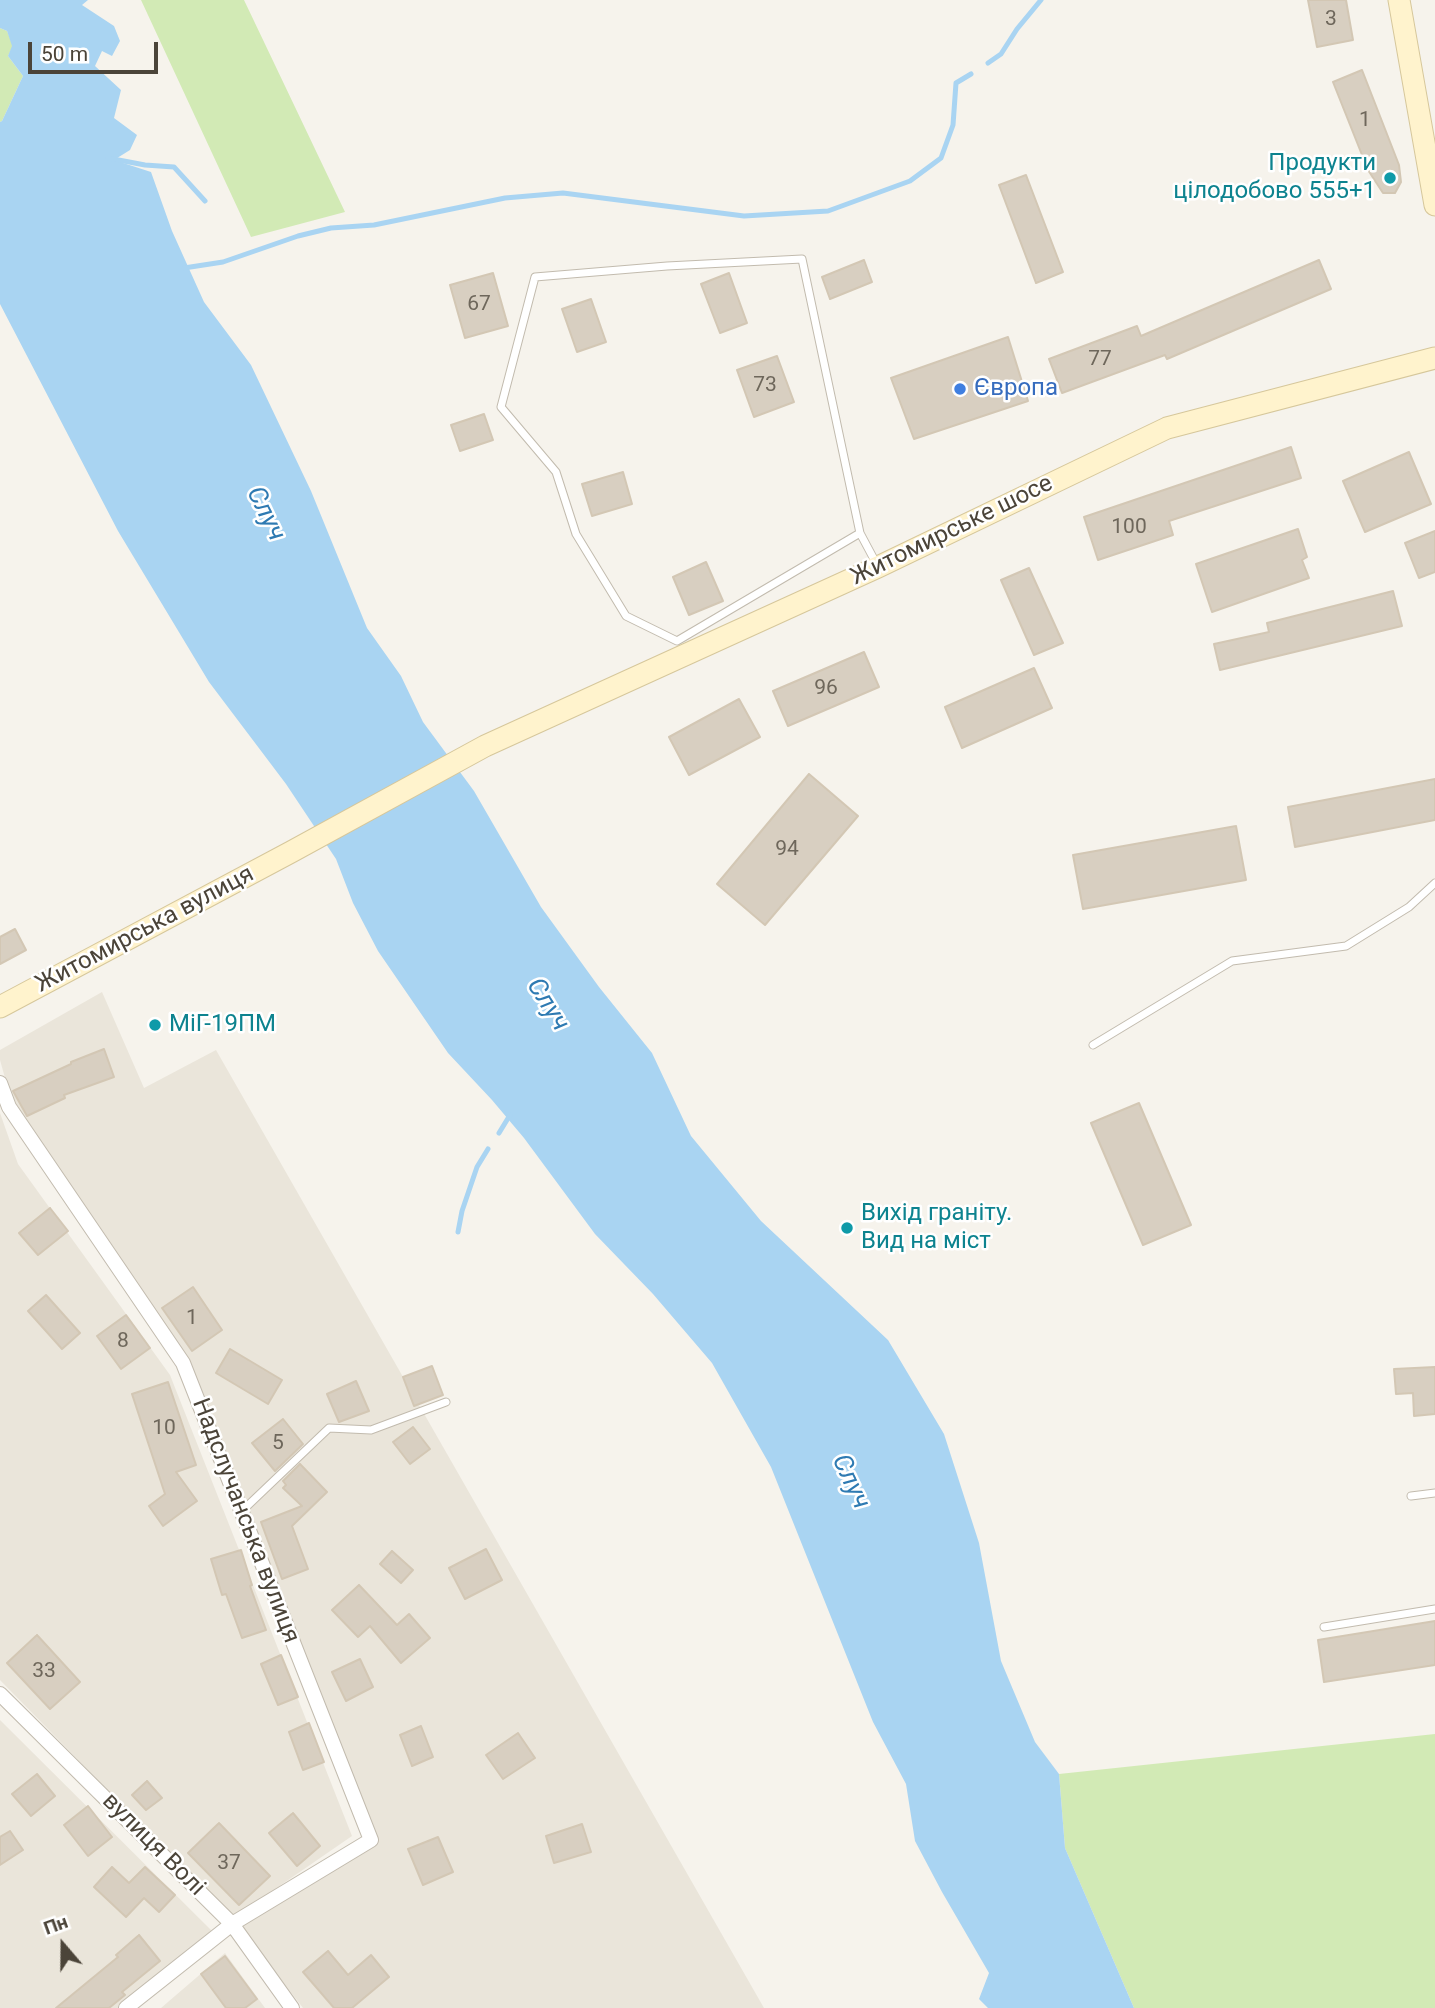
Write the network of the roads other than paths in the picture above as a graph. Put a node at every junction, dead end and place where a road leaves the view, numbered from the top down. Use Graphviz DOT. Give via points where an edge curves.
graph roads {
  1 [pos="1399,0"];
  2 [pos="1435,205"];
  3 [pos="1435,358"];
  4 [pos="860,533"];
  5 [pos="878,567"];
  6 [pos="291,852"];
  7 [pos="1435,883"];
  8 [pos="0,1007"];
  9 [pos="1093,1045"];
  10 [pos="0,1083"];
  11 [pos="446,1402"];
  12 [pos="1435,1493"];
  13 [pos="1411,1496"];
  14 [pos="241,1511"];
  15 [pos="1435,1609"];
  16 [pos="1324,1628"];
  17 [pos="0,1694"];
  18 [pos="232,1924"];
  19 [pos="126,2008"];
  20 [pos="292,2008"];
  1 -- 2 [label="main road"];
  3 -- 5 [label="main road, Житомирське шосе" via="1167,428"];
  4 -- 4 [label="lane" via="802,259 536,277 501,407 556,472 576,534 626,616 677,641"];
  4 -- 5 [label="lane"];
  5 -- 6 [label="main road, Житомирське шосе" via="485,746"];
  6 -- 8 [label="main road, Житомирська вулиця"];
  7 -- 9 [label="lane" via="1409,906 1346,946 1232,961"];
  10 -- 14 [label="street, Надслучанська вулиця" via="9,1107 183,1363"];
  11 -- 14 [label="lane" via="372,1430 329,1428"];
  12 -- 13 [label="lane"];
  14 -- 18 [label="street, Надслучанська вулиця" via="371,1840"];
  15 -- 16 [label="lane"];
  17 -- 18 [label="street, вулиця Волі"];
  18 -- 19 [label="street"];
  18 -- 20 [label="street, вулиця Волі"];
}
